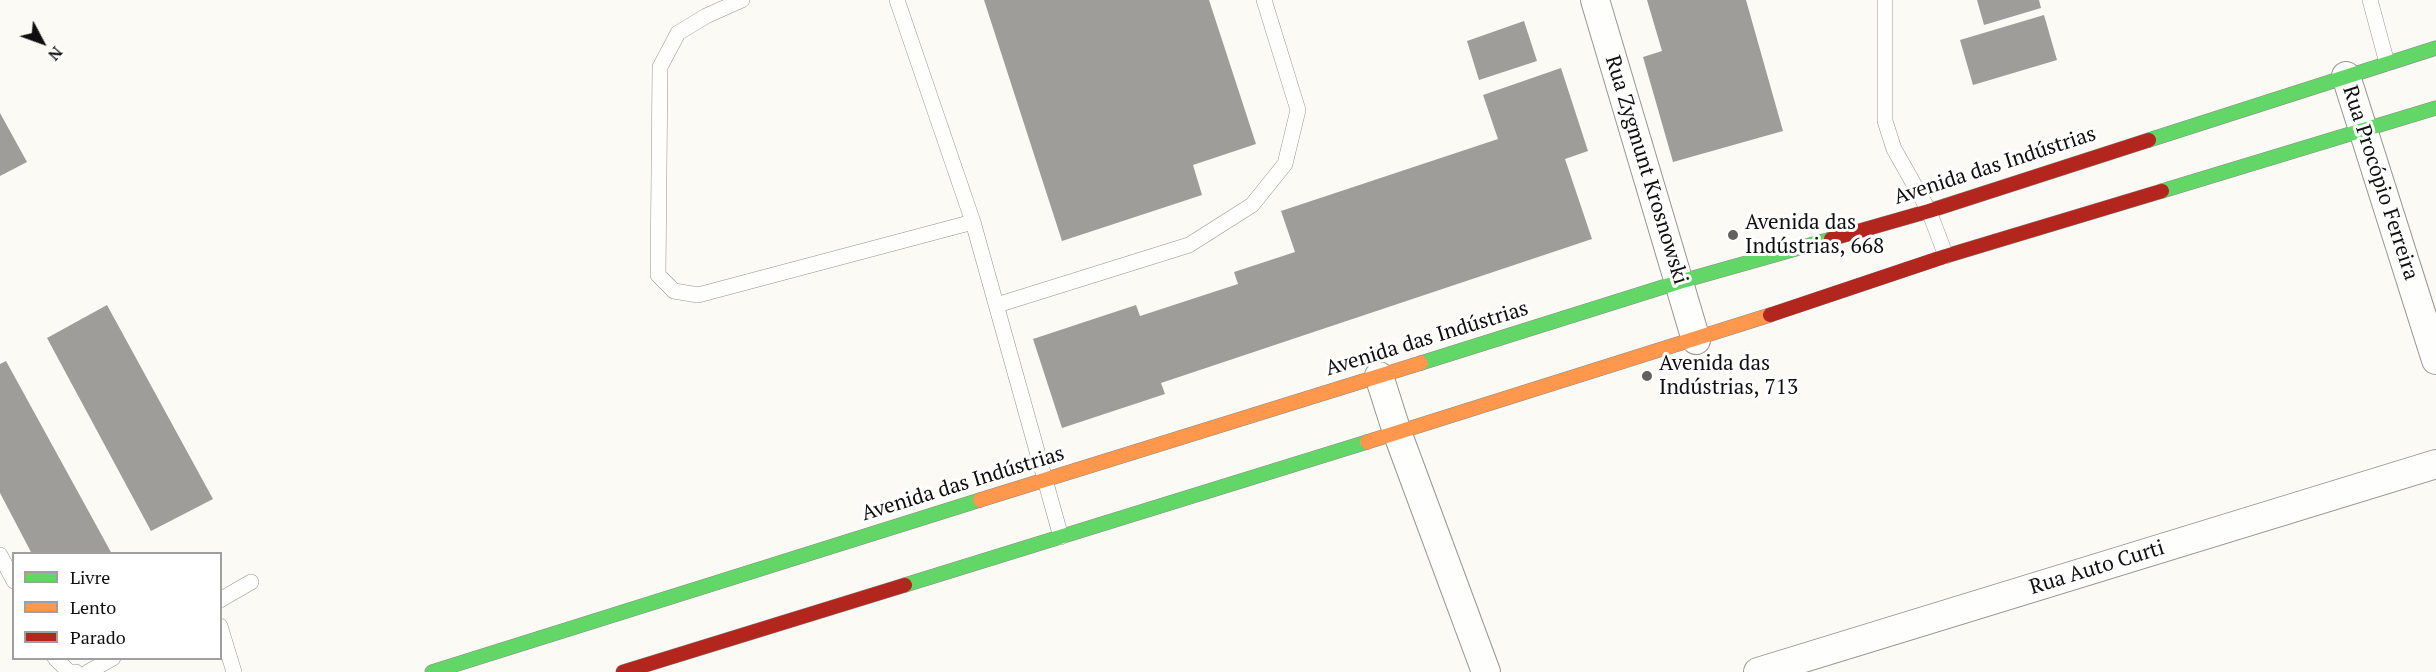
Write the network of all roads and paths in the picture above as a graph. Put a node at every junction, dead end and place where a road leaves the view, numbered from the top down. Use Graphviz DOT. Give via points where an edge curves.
graph roads {
  1 [pos="742,0"];
  2 [pos="897,0"];
  3 [pos="1264,0"];
  4 [pos="1885,0"];
  5 [pos="2370,0"];
  6 [pos="1593,2"];
  7 [pos="2436,48"];
  8 [pos="2387,63"];
  9 [pos="2346,76"];
  10 [pos="2436,108"];
  11 [pos="2364,131"];
  12 [pos="1929,211"];
  13 [pos="973,222"];
  14 [pos="1946,256"];
  15 [pos="1680,282"];
  16 [pos="997,305"];
  17 [pos="1696,340"];
  18 [pos="2436,360"];
  19 [pos="1379,376"];
  20 [pos="1397,432"];
  21 [pos="2436,464"];
  22 [pos="1046,480"];
  23 [pos="1061,537"];
  24 [pos="0,555"];
  25 [pos="12,576"];
  26 [pos="252,582"];
  27 [pos="222,599"];
  28 [pos="222,633"];
  29 [pos="57,660"];
  30 [pos="109,660"];
  31 [pos="440,671"];
  32 [pos="76,672"];
  33 [pos="88,672"];
  34 [pos="234,672"];
  35 [pos="623,672"];
  36 [pos="1486,672"];
  37 [pos="1758,672"];
  1 -- 13 [label="lane" via="678,33 660,67 658,275 674,291 698,295"];
  2 -- 13 [label="lane"];
  3 -- 16 [label="lane" via="1298,110 1285,164 1252,205 1189,245"];
  4 -- 12 [label="lane" via="1885,121 1894,149"];
  5 -- 8 [label="lane"];
  6 -- 15 [label="street, Rua Zygmunt Krosnowski"];
  7 -- 8 [label="main road, Avenida das Indústrias"];
  8 -- 9 [label="main road, Avenida das Indústrias"];
  9 -- 11 [label="street, Rua Procópio Ferreira"];
  9 -- 12 [label="main road, Avenida das Indústrias"];
  10 -- 11 [label="main road"];
  11 -- 14 [label="main road"];
  11 -- 18 [label="street, Rua Procópio Ferreira"];
  12 -- 14 [label="lane"];
  12 -- 15 [label="main road, Avenida das Indústrias"];
  13 -- 16 [label="lane"];
  14 -- 17 [label="main road"];
  15 -- 17 [label="street, Rua Zygmunt Krosnowski"];
  15 -- 19 [label="main road, Avenida das Indústrias"];
  16 -- 22 [label="lane"];
  17 -- 20 [label="main road"];
  19 -- 20 [label="street"];
  19 -- 22 [label="main road, Avenida das Indústrias"];
  20 -- 23 [label="main road"];
  20 -- 36 [label="street"];
  21 -- 37 [label="street, Rua Auto Curti"];
  22 -- 23 [label="lane"];
  22 -- 31 [label="main road, Avenida das Indústrias"];
  23 -- 35 [label="main road"];
  24 -- 25 [label="lane"];
  26 -- 27 [label="lane"];
  28 -- 34 [label="lane"];
  29 -- 32 [label="lane" via="69,672"];
  30 -- 33 [label="lane"];
}
